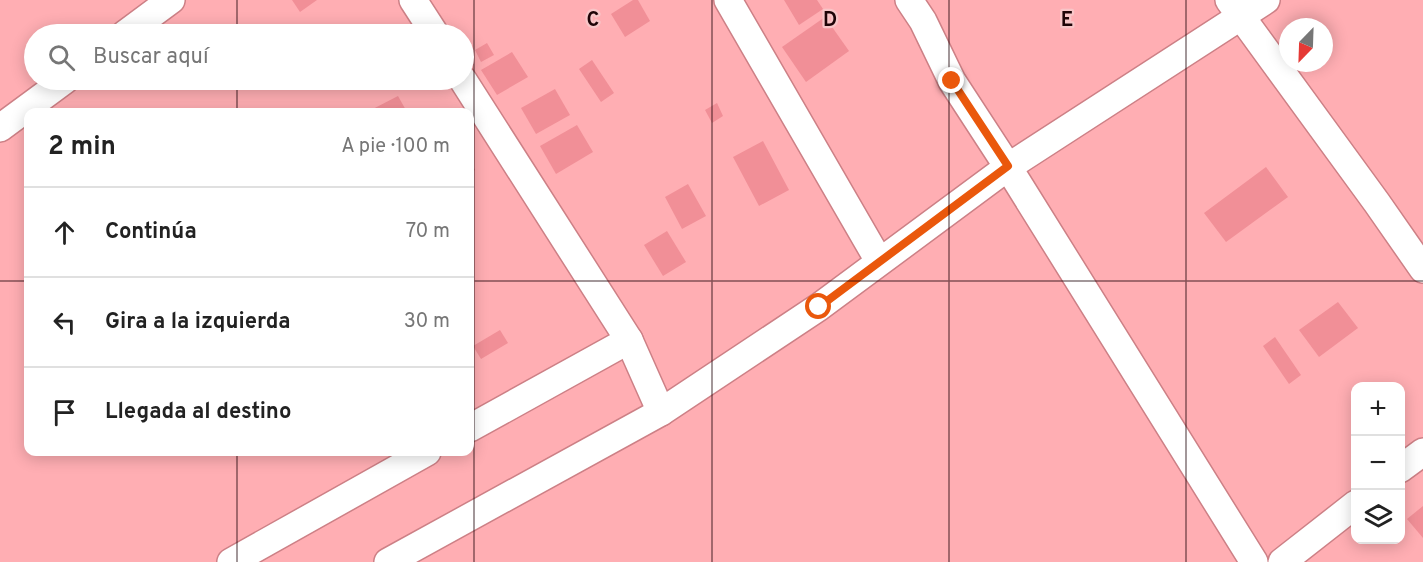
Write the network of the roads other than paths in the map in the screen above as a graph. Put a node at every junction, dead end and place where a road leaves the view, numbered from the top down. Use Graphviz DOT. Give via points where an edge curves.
graph roads {
  1 [pos="171,0"];
  2 [pos="413,0"];
  3 [pos="728,0"];
  4 [pos="909,0"];
  5 [pos="1266,0"];
  6 [pos="1236,8"];
  7 [pos="139,24"];
  8 [pos="429,24"];
  9 [pos="51,90"];
  10 [pos="469,90"];
  11 [pos="27,108"];
  12 [pos="24,110"];
  13 [pos="0,128"];
  14 [pos="1008,166"];
  15 [pos="879,261"];
  16 [pos="1423,269"];
  17 [pos="628,340"];
  18 [pos="661,412"];
  19 [pos="474,426"];
  20 [pos="1423,452"];
  21 [pos="409,456"];
  22 [pos="387,461"];
  23 [pos="1405,466"];
  24 [pos="1351,508"];
  25 [pos="264,551"];
  26 [pos="231,562"];
  27 [pos="388,562"];
  28 [pos="1254,562"];
  29 [pos="1282,562"];
  1 -- 7 [label="street"];
  2 -- 8 [label="street"];
  3 -- 15 [label="street"];
  4 -- 14 [label="street" via="952,81"];
  5 -- 6 [label="street"];
  6 -- 14 [label="street"];
  6 -- 16 [label="street"];
  9 -- 11 [label="street"];
  10 -- 17 [label="street"];
  12 -- 13 [label="street"];
  14 -- 15 [label="street"];
  14 -- 28 [label="street"];
  15 -- 18 [label="street" via="819,307"];
  17 -- 18 [label="street"];
  17 -- 19 [label="street"];
  18 -- 27 [label="street"];
  20 -- 23 [label="street"];
  21 -- 22 [label="street"];
  22 -- 25 [label="street"];
  24 -- 29 [label="street"];
  25 -- 26 [label="street"];
}
